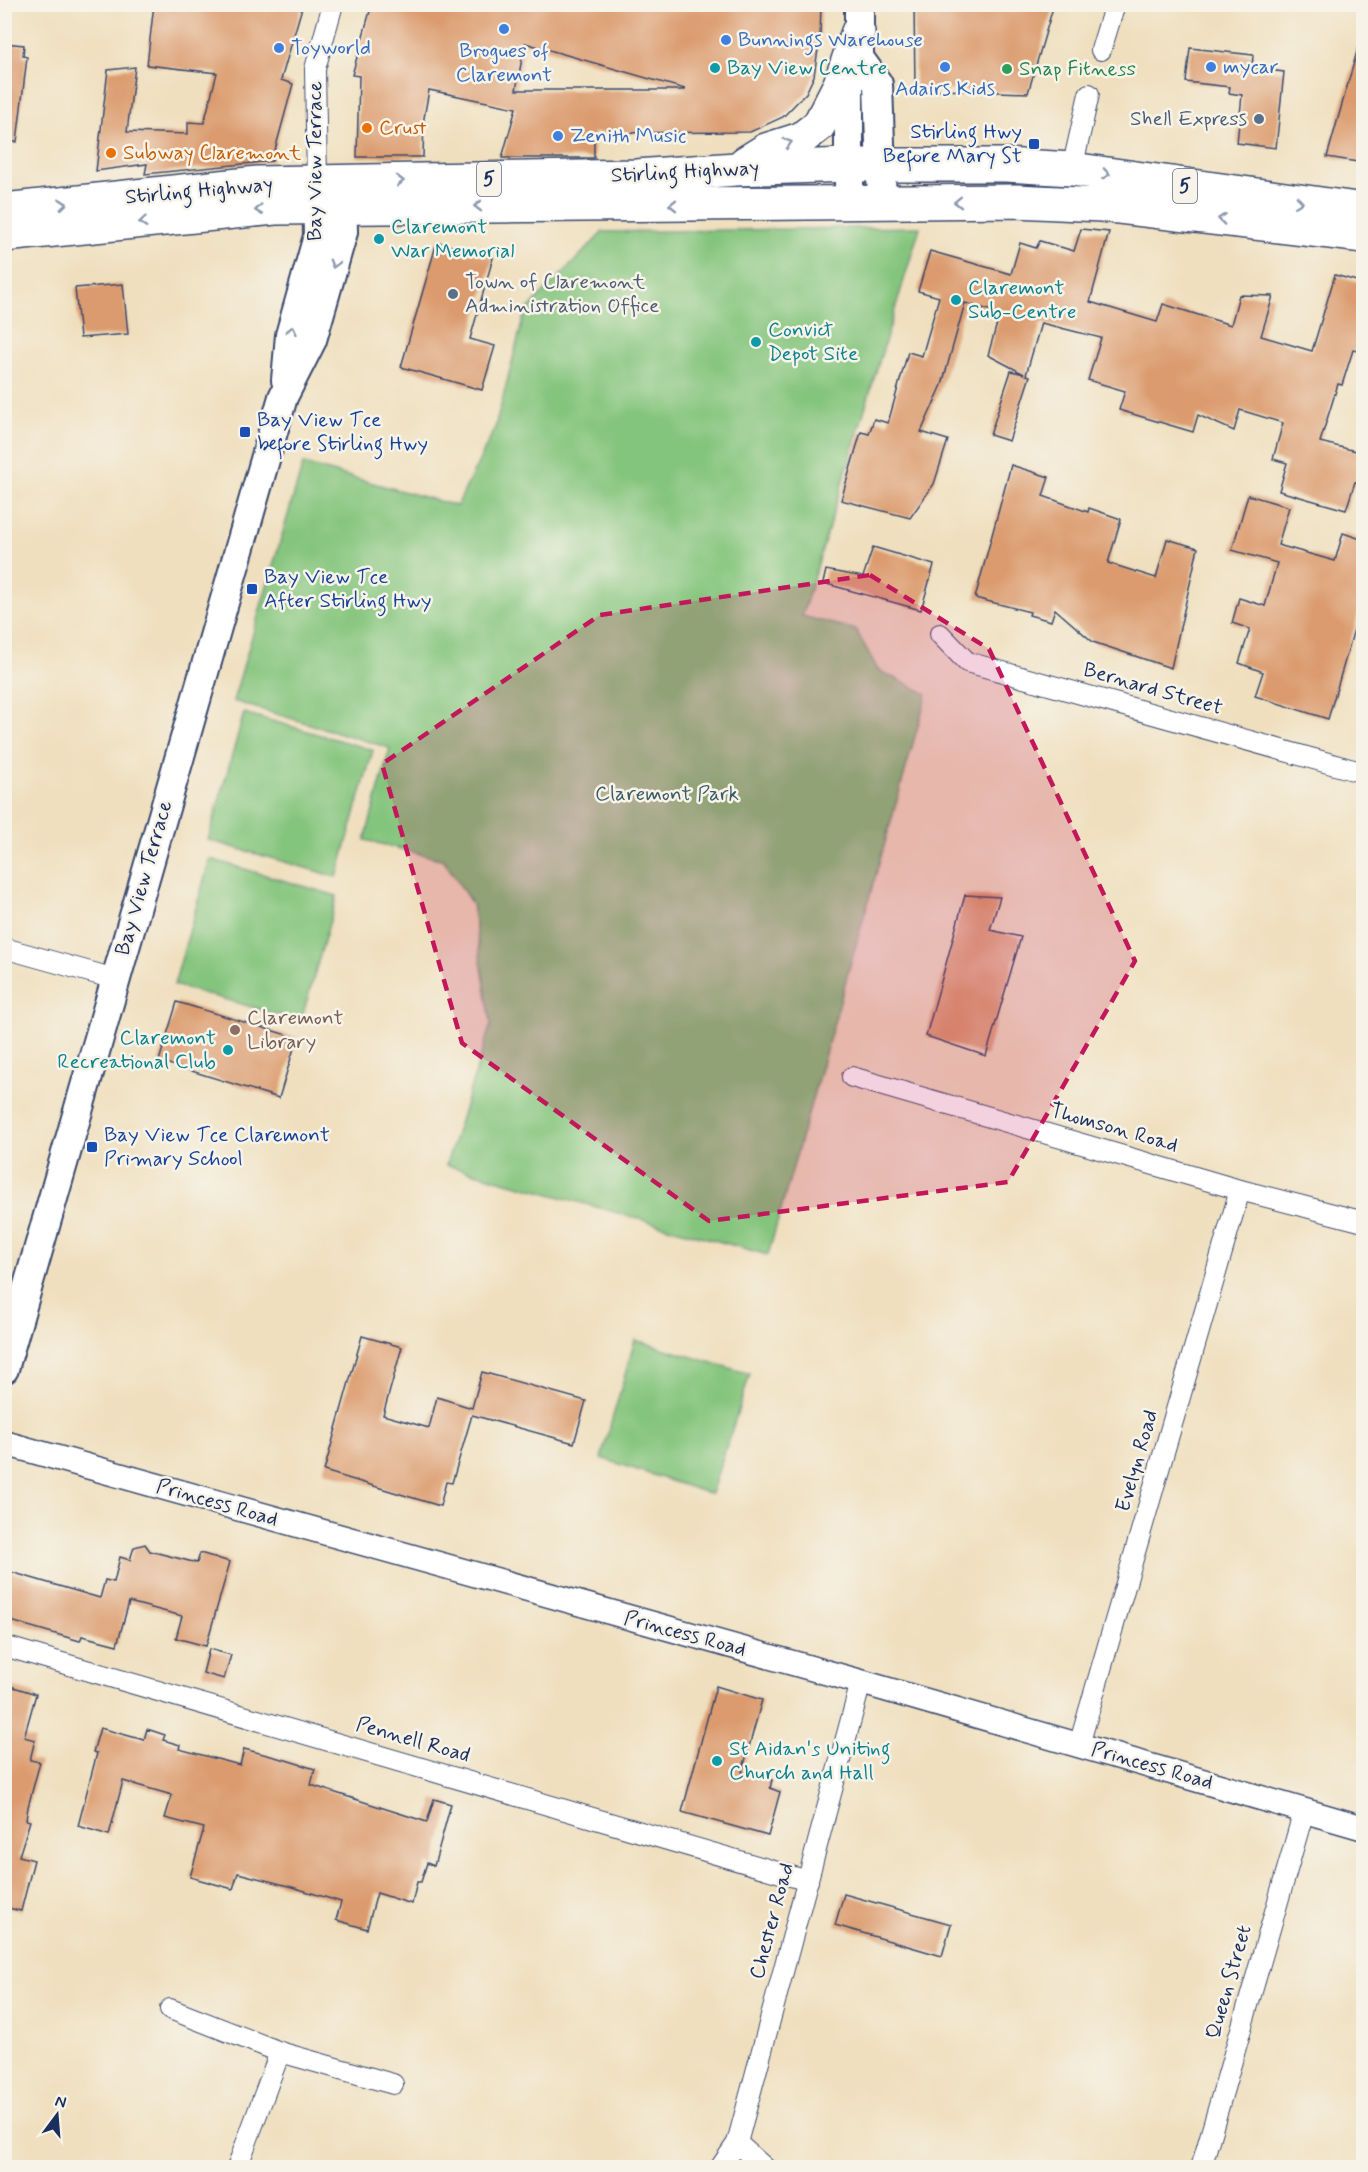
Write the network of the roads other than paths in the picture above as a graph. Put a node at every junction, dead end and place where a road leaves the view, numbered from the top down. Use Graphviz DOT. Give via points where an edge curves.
graph roads {
  1 [pos="333,4"];
  2 [pos="1115,4"];
  3 [pos="859,31"];
  4 [pos="1101,50"];
  5 [pos="1089,94"];
  6 [pos="848,165"];
  7 [pos="881,166"];
  8 [pos="736,169"];
  9 [pos="1072,169"];
  10 [pos="330,195"];
  11 [pos="849,203"];
  12 [pos="882,203"];
  13 [pos="4,210"];
  14 [pos="1364,210"];
  15 [pos="4,235"];
  16 [pos="1364,236"];
  17 [pos="940,634"];
  18 [pos="1364,773"];
  19 [pos="4,948"];
  20 [pos="115,979"];
  21 [pos="852,1077"];
  22 [pos="1240,1190"];
  23 [pos="1364,1222"];
  24 [pos="4,1369"];
  25 [pos="4,1443"];
  26 [pos="4,1646"];
  27 [pos="861,1682"];
  28 [pos="1079,1745"];
  29 [pos="1304,1810"];
  30 [pos="1364,1828"];
  31 [pos="808,1881"];
  32 [pos="170,2009"];
  33 [pos="280,2052"];
  34 [pos="393,2084"];
  35 [pos="737,2143"];
  36 [pos="237,2168"];
  37 [pos="720,2168"];
  38 [pos="765,2168"];
  39 [pos="1201,2168"];
  1 -- 10 [label="street, Bay View Terrace" via="315,69"];
  2 -- 4 [label="street"];
  3 -- 6 [label="main road" via="849,85"];
  3 -- 7 [label="main road" via="878,84"];
  8 -- 3 [label="highway, one-way" via="766,150 801,140 819,125 840,84"];
  5 -- 9 [label="street"];
  6 -- 7 [label="highway, Stirling Highway / 5"];
  6 -- 8 [label="highway, Stirling Highway / 5"];
  6 -- 11 [label="main road"];
  7 -- 9 [label="highway, Stirling Highway / 5"];
  7 -- 12 [label="main road"];
  10 -- 8 [label="highway, Stirling Highway / 5, one-way"];
  9 -- 14 [label="highway, Stirling Highway / 5, one-way"];
  11 -- 10 [label="highway, Stirling Highway / 5, one-way"];
  13 -- 10 [label="highway, Stirling Highway / 5, one-way" via="258,183"];
  10 -- 15 [label="highway, Stirling Highway / 5, one-way" via="275,208"];
  10 -- 20 [label="main road, Bay View Terrace" via="290,335 286,388"];
  11 -- 12 [label="highway, Stirling Highway / 5"];
  16 -- 12 [label="highway, Stirling Highway / 5, one-way" via="1102,205 1016,201"];
  17 -- 18 [label="street, Bernard Street" via="966,662"];
  19 -- 20 [label="street"];
  20 -- 24 [label="main road, Bay View Terrace"];
  21 -- 22 [label="street, Thomson Road"];
  22 -- 23 [label="street, Thomson Road"];
  22 -- 28 [label="street, Evelyn Road"];
  25 -- 27 [label="street, Princess Road"];
  26 -- 31 [label="street, Pennell Road"];
  27 -- 28 [label="street, Princess Road"];
  27 -- 31 [label="street, Chester Road"];
  28 -- 29 [label="street, Princess Road"];
  29 -- 30 [label="street, Princess Road"];
  29 -- 39 [label="street, Queen Street"];
  31 -- 35 [label="street, Chester Road"];
  32 -- 33 [label="street"];
  33 -- 34 [label="street"];
  33 -- 36 [label="street"];
  35 -- 37 [label="street, Chester Road"];
  35 -- 38 [label="street"];
}
